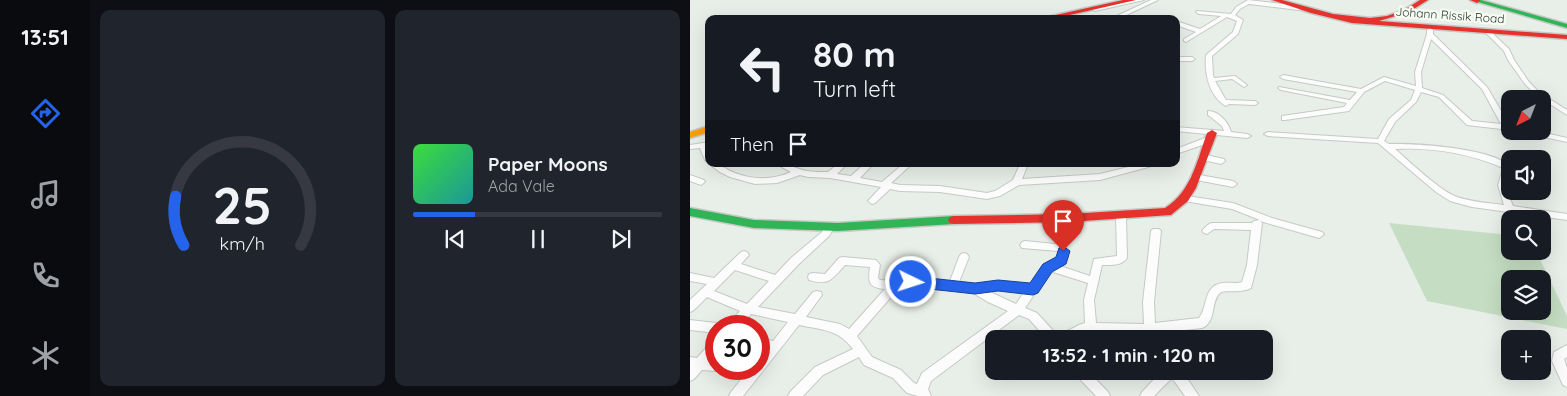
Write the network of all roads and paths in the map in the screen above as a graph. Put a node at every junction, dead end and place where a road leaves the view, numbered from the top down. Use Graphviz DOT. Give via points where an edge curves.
graph roads {
  1 [pos="1133,0"];
  2 [pos="1141,0"];
  3 [pos="1155,0"];
  4 [pos="1275,0"];
  5 [pos="1425,0"];
  6 [pos="1475,0"];
  7 [pos="1506,0"];
  8 [pos="1490,2"];
  9 [pos="1307,9"];
  10 [pos="1199,12"];
  11 [pos="1060,15"];
  12 [pos="1072,15"];
  13 [pos="1122,15"];
  14 [pos="1230,15"];
  15 [pos="1554,20"];
  16 [pos="1352,21"];
  17 [pos="1180,24"];
  18 [pos="1567,24"];
  19 [pos="1200,31"];
  20 [pos="1430,31"];
  21 [pos="1487,32"];
  22 [pos="1567,37"];
  23 [pos="1186,40"];
  24 [pos="1180,59"];
  25 [pos="1192,59"];
  26 [pos="1283,77"];
  27 [pos="1210,80"];
  28 [pos="1244,84"];
  29 [pos="1281,88"];
  30 [pos="1419,88"];
  31 [pos="1362,91"];
  32 [pos="1350,102"];
  33 [pos="1255,103"];
  34 [pos="1212,113"];
  35 [pos="1567,113"];
  36 [pos="1501,116"];
  37 [pos="1285,118"];
  38 [pos="1501,127"];
  39 [pos="1180,130"];
  40 [pos="705,132"];
  41 [pos="1228,134"];
  42 [pos="1268,134"];
  43 [pos="690,135"];
  44 [pos="1246,136"];
  45 [pos="1210,137"];
  46 [pos="1551,137"];
  47 [pos="1567,140"];
  48 [pos="1384,144"];
  49 [pos="705,145"];
  50 [pos="690,147"];
  51 [pos="1180,150"];
  52 [pos="1202,157"];
  53 [pos="1221,161"];
  54 [pos="719,167"];
  55 [pos="789,167"];
  56 [pos="839,167"];
  57 [pos="866,167"];
  58 [pos="905,167"];
  59 [pos="1023,167"];
  60 [pos="1138,167"];
  61 [pos="798,172"];
  62 [pos="830,175"];
  63 [pos="690,178"];
  64 [pos="1194,178"];
  65 [pos="852,180"];
  66 [pos="701,182"];
  67 [pos="1017,182"];
  68 [pos="1233,184"];
  69 [pos="886,185"];
  70 [pos="1187,199"];
  71 [pos="872,202"];
  72 [pos="1510,209"];
  73 [pos="690,212"];
  74 [pos="1121,215"];
  75 [pos="1260,216"];
  76 [pos="1567,217"];
  77 [pos="830,226"];
  78 [pos="1256,227"];
  79 [pos="1156,231"];
  80 [pos="1207,231"];
  81 [pos="1319,234"];
  82 [pos="1025,245"];
  83 [pos="744,255"];
  84 [pos="964,257"];
  85 [pos="733,265"];
  86 [pos="1052,267"];
  87 [pos="690,277"];
  88 [pos="813,277"];
  89 [pos="777,280"];
  90 [pos="1093,281"];
  91 [pos="715,282"];
  92 [pos="895,285"];
  93 [pos="953,285"];
  94 [pos="975,288"];
  95 [pos="1033,289"];
  96 [pos="706,292"];
  97 [pos="817,295"];
  98 [pos="690,307"];
  99 [pos="748,309"];
  100 [pos="1018,310"];
  101 [pos="743,315"];
  102 [pos="799,319"];
  103 [pos="690,325"];
  104 [pos="705,327"];
  105 [pos="1091,328"];
  106 [pos="1046,330"];
  107 [pos="1079,330"];
  108 [pos="1111,330"];
  109 [pos="1151,330"];
  110 [pos="1170,330"];
  111 [pos="850,336"];
  112 [pos="770,346"];
  113 [pos="775,347"];
  114 [pos="860,350"];
  115 [pos="1567,350"];
  116 [pos="770,353"];
  117 [pos="705,354"];
  118 [pos="695,363"];
  119 [pos="690,375"];
  120 [pos="749,380"];
  121 [pos="1089,380"];
  122 [pos="1161,380"];
  123 [pos="1181,380"];
  124 [pos="1567,381"];
  125 [pos="923,393"];
  126 [pos="735,396"];
  127 [pos="794,396"];
  128 [pos="1104,396"];
  129 [pos="1146,396"];
  130 [pos="1193,396"];
  1 -- 11 [label="street"];
  2 -- 12 [label="street"];
  3 -- 13 [label="street"];
  4 -- 9 [label="street, Johann Rissik Road"];
  5 -- 16 [label="street" via="1400,15"];
  6 -- 8 [label="street"];
  7 -- 15 [label="street"];
  8 -- 15 [label="street"];
  8 -- 18 [label="street"];
  9 -- 14 [label="street" via="1248,2"];
  9 -- 16 [label="street, Johann Rissik Road"];
  10 -- 14 [label="street"];
  14 -- 19 [label="street"];
  14 -- 27 [label="street" via="1240,20 1238,32 1209,55"];
  15 -- 18 [label="street"];
  16 -- 20 [label="street, Johann Rissik Road"];
  17 -- 19 [label="street"];
  19 -- 23 [label="street"];
  20 -- 21 [label="street, Johann Rissik Road"];
  20 -- 30 [label="street" via="1418,72"];
  20 -- 36 [label="street" via="1485,88"];
  21 -- 22 [label="street, Johann Rissik Road"];
  21 -- 35 [label="street" via="1507,50 1527,83"];
  24 -- 25 [label="street"];
  26 -- 31 [label="street"];
  27 -- 28 [label="street" via="1233,77"];
  27 -- 33 [label="street" via="1225,103"];
  29 -- 32 [label="street"];
  30 -- 31 [label="street" via="1384,79"];
  30 -- 38 [label="street" via="1445,99 1470,123"];
  30 -- 48 [label="street" via="1412,105 1392,121"];
  31 -- 32 [label="street"];
  32 -- 37 [label="street" via="1343,110"];
  34 -- 41 [label="street" via="1226,125"];
  39 -- 45 [label="street"];
  40 -- 43 [label="street"];
  41 -- 44 [label="street"];
  41 -- 45 [label="street"];
  42 -- 48 [label="street"];
  45 -- 51 [label="street"];
  45 -- 52 [label="street"];
  46 -- 47 [label="street"];
  48 -- 72 [label="street" via="1453,199"];
  48 -- 72 [label="street" via="1455,150 1504,165 1507,169 1502,192"];
  49 -- 50 [label="street"];
  52 -- 53 [label="street"];
  52 -- 64 [label="street"];
  54 -- 61 [label="street" via="741,179 750,180 786,180"];
  55 -- 61 [label="street"];
  56 -- 62 [label="street"];
  57 -- 65 [label="street"];
  58 -- 69 [label="street"];
  59 -- 67 [label="street"];
  60 -- 67 [label="street" via="1100,177"];
  61 -- 62 [label="street"];
  62 -- 65 [label="street"];
  63 -- 66 [label="street"];
  64 -- 68 [label="street"];
  64 -- 70 [label="street"];
  65 -- 69 [label="street"];
  67 -- 69 [label="street" via="987,196"];
  69 -- 71 [label="street"];
  70 -- 74 [label="street" via="1167,212"];
  70 -- 75 [label="street" via="1233,206"];
  72 -- 76 [label="street"];
  73 -- 77 [label="street" via="754,224"];
  74 -- 77 [label="street"];
  74 -- 90 [label="street" via="1122,258 1098,262"];
  75 -- 78 [label="street"];
  75 -- 81 [label="street"];
  77 -- 89 [label="street" via="826,234"];
  78 -- 80 [label="street" via="1212,226"];
  78 -- 110 [label="street" via="1247,285 1216,289 1206,320"];
  79 -- 109 [label="street" via="1147,314"];
  82 -- 86 [label="street" via="1062,248 1064,257"];
  83 -- 85 [label="street"];
  84 -- 93 [label="street"];
  85 -- 89 [label="street"];
  85 -- 91 [label="street"];
  86 -- 90 [label="street"];
  86 -- 95 [label="street"];
  87 -- 91 [label="street"];
  88 -- 92 [label="street" via="827,278 843,261 872,263 875,264 874,282"];
  89 -- 99 [label="street"];
  90 -- 105 [label="street" via="1089,300"];
  91 -- 96 [label="street"];
  92 -- 93 [label="street" via="911,282"];
  92 -- 111 [label="street"];
  93 -- 94 [label="street"];
  94 -- 95 [label="street" via="998,285"];
  94 -- 100 [label="street"];
  95 -- 100 [label="street"];
  96 -- 98 [label="street"];
  96 -- 99 [label="street"];
  97 -- 102 [label="street"];
  99 -- 101 [label="street"];
  99 -- 102 [label="street"];
  100 -- 106 [label="street" via="1033,316"];
  100 -- 125 [label="street" via="935,369 926,377"];
  102 -- 111 [label="street" via="840,329"];
  102 -- 113 [label="street"];
  103 -- 104 [label="street"];
  105 -- 107 [label="street"];
  105 -- 108 [label="street"];
  111 -- 114 [label="street"];
  112 -- 113 [label="street"];
  113 -- 116 [label="street"];
  114 -- 125 [label="street" via="868,361 897,374 911,389"];
  114 -- 127 [label="street" via="819,371"];
  115 -- 124 [label="street" via="1558,356 1558,361"];
  117 -- 118 [label="street"];
  118 -- 119 [label="street"];
  120 -- 126 [label="street"];
  121 -- 128 [label="street"];
  122 -- 129 [label="street"];
  123 -- 130 [label="street"];
}
